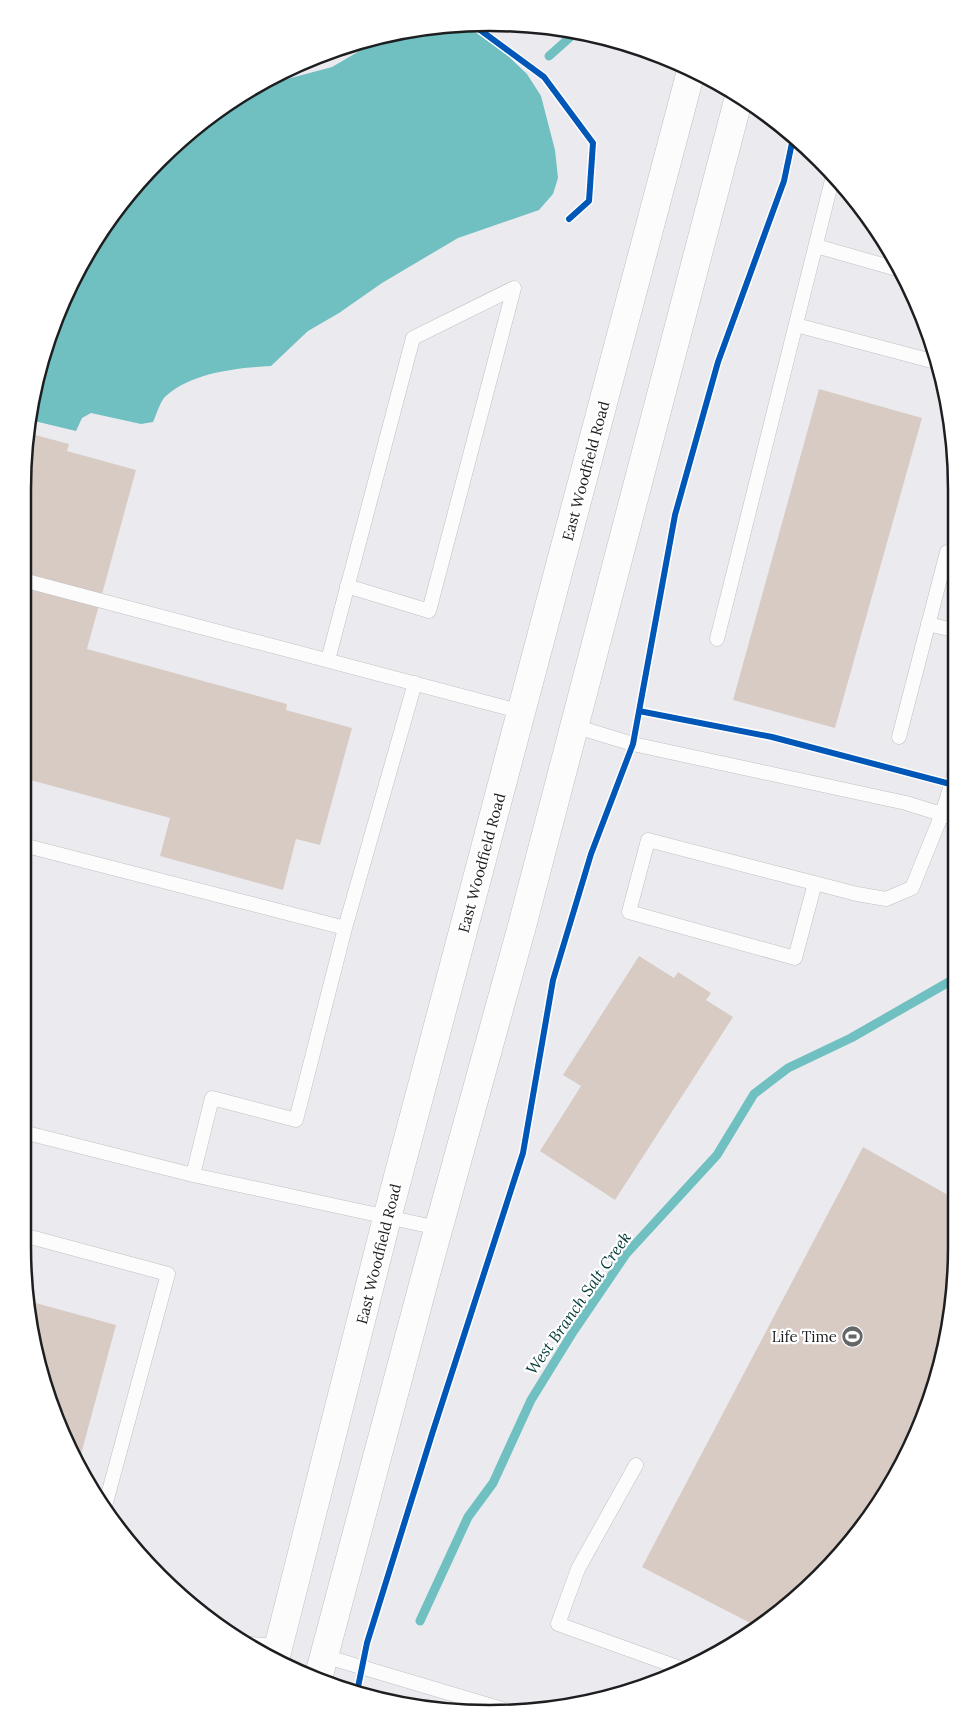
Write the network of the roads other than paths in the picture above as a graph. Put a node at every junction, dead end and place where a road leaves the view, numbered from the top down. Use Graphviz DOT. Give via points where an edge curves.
graph roads {
  1 [pos="689,78"];
  2 [pos="736,103"];
  3 [pos="831,184"];
  4 [pos="816,246"];
  5 [pos="890,267"];
  6 [pos="796,325"];
  7 [pos="929,360"];
  8 [pos="947,552"];
  9 [pos="31,582"];
  10 [pos="347,586"];
  11 [pos="928,624"];
  12 [pos="948,629"];
  13 [pos="717,639"];
  14 [pos="328,660"];
  15 [pos="415,683"];
  16 [pos="522,712"];
  17 [pos="574,726"];
  18 [pos="899,737"];
  19 [pos="948,816"];
  20 [pos="31,847"];
  21 [pos="815,883"];
  22 [pos="345,928"];
  23 [pos="31,1134"];
  24 [pos="193,1175"];
  25 [pos="388,1218"];
  26 [pos="438,1228"];
  27 [pos="31,1237"];
  28 [pos="636,1465"];
  29 [pos="108,1500"];
  30 [pos="278,1651"];
  31 [pos="322,1665"];
  32 [pos="674,1666"];
  33 [pos="480,1705"];
  1 -- 16 [label="street, East Woodfield Road"];
  2 -- 17 [label="street"];
  3 -- 4 [label="lane"];
  4 -- 5 [label="lane"];
  4 -- 6 [label="lane"];
  6 -- 7 [label="lane"];
  6 -- 13 [label="lane"];
  8 -- 11 [label="lane"];
  9 -- 14 [label="lane"];
  10 -- 10 [label="lane" via="413,338 514,288 428,611"];
  10 -- 14 [label="lane"];
  11 -- 12 [label="lane"];
  11 -- 18 [label="lane"];
  14 -- 15 [label="lane"];
  15 -- 16 [label="lane"];
  15 -- 22 [label="lane"];
  16 -- 25 [label="street, East Woodfield Road"];
  17 -- 19 [label="lane" via="633,744"];
  17 -- 26 [label="street"];
  19 -- 21 [label="lane" via="912,888 886,899"];
  20 -- 22 [label="lane"];
  21 -- 21 [label="lane" via="648,840 629,912 795,958"];
  22 -- 24 [label="lane" via="296,1120 212,1098"];
  23 -- 24 [label="lane"];
  24 -- 25 [label="lane"];
  25 -- 26 [label="lane"];
  25 -- 30 [label="street, East Woodfield Road"];
  26 -- 31 [label="street"];
  27 -- 29 [label="lane" via="168,1274"];
  28 -- 32 [label="lane" via="578,1569 558,1624"];
  31 -- 33 [label="lane"];
}
